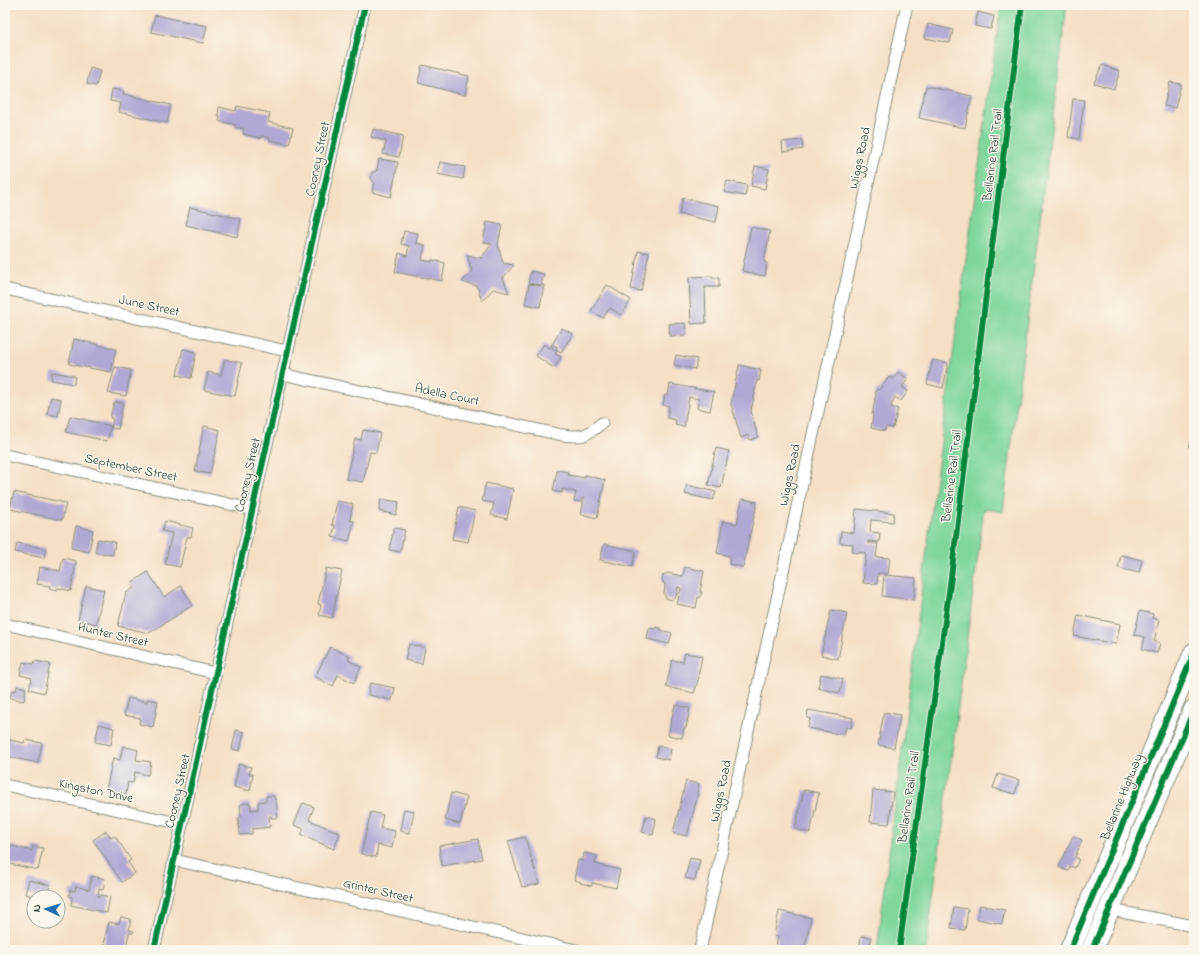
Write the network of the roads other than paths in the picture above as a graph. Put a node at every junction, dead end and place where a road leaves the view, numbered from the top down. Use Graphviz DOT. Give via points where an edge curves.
graph roads {
  1 [pos="365,5"];
  2 [pos="907,5"];
  3 [pos="5,289"];
  4 [pos="287,350"];
  5 [pos="282,374"];
  6 [pos="602,423"];
  7 [pos="5,455"];
  8 [pos="252,509"];
  9 [pos="5,624"];
  10 [pos="1194,653"];
  11 [pos="215,673"];
  12 [pos="1194,710"];
  13 [pos="5,786"];
  14 [pos="182,824"];
  15 [pos="174,860"];
  16 [pos="1089,906"];
  17 [pos="1109,910"];
  18 [pos="1194,926"];
  19 [pos="154,950"];
  20 [pos="576,950"];
  21 [pos="700,950"];
  22 [pos="1070,950"];
  23 [pos="1092,950"];
  1 -- 4 [label="street, Cooney Street"];
  2 -- 21 [label="street, Wiggs Road"];
  3 -- 4 [label="street, June Street"];
  4 -- 5 [label="street, Cooney Street"];
  5 -- 6 [label="street, Adella Court" via="562,435 578,437 589,433"];
  5 -- 8 [label="street, Cooney Street"];
  7 -- 8 [label="street, September Street"];
  8 -- 11 [label="street, Cooney Street"];
  9 -- 11 [label="street, Hunter Street"];
  10 -- 16 [label="highway, Bellarine Highway"];
  11 -- 14 [label="street, Cooney Street"];
  12 -- 17 [label="highway"];
  13 -- 14 [label="street, Kingston Drive"];
  14 -- 15 [label="street, Cooney Street"];
  15 -- 19 [label="street, Cooney Street"];
  15 -- 20 [label="street, Grinter Street"];
  16 -- 17 [label="street"];
  16 -- 22 [label="highway, Bellarine Highway"];
  17 -- 18 [label="street"];
  17 -- 23 [label="highway"];
}
